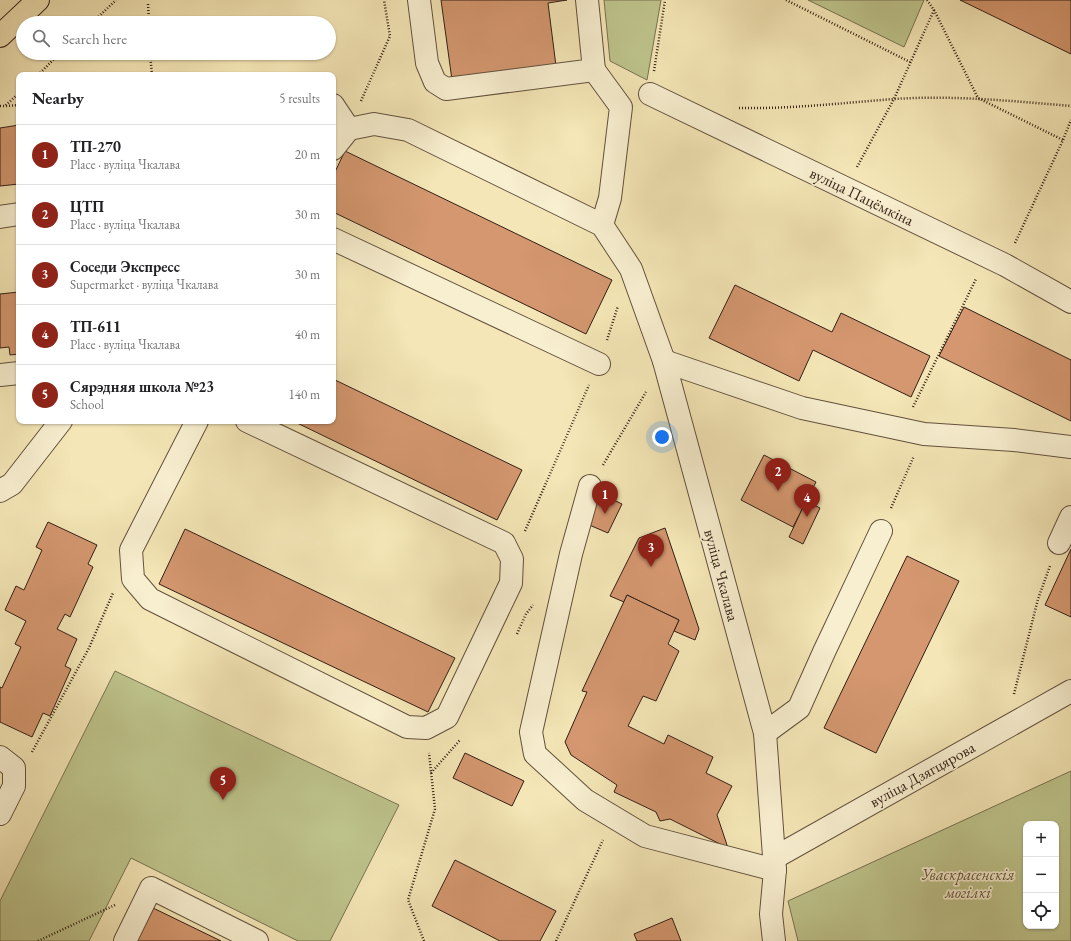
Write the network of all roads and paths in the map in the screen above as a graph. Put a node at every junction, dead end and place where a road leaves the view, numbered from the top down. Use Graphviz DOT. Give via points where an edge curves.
graph roads {
  1 [pos="38,0"];
  2 [pos="116,0"];
  3 [pos="384,0"];
  4 [pos="419,0"];
  5 [pos="587,0"];
  6 [pos="666,0"];
  7 [pos="786,0"];
  8 [pos="927,0"];
  9 [pos="148,4"];
  10 [pos="934,10"];
  11 [pos="21,16"];
  12 [pos="99,16"];
  13 [pos="149,16"];
  14 [pos="16,21"];
  15 [pos="0,36"];
  16 [pos="53,60"];
  17 [pos="151,60"];
  18 [pos="910,62"];
  19 [pos="594,70"];
  20 [pos="41,72"];
  21 [pos="152,72"];
  22 [pos="364,94"];
  23 [pos="650,94"];
  24 [pos="16,96"];
  25 [pos="978,98"];
  26 [pos="894,99"];
  27 [pos="16,105"];
  28 [pos="0,106"];
  29 [pos="5,106"];
  30 [pos="1071,106"];
  31 [pos="734,108"];
  32 [pos="336,110"];
  33 [pos="1071,120"];
  34 [pos="349,129"];
  35 [pos="1063,140"];
  36 [pos="336,145"];
  37 [pos="846,188"];
  38 [pos="16,214"];
  39 [pos="0,217"];
  40 [pos="602,225"];
  41 [pos="336,240"];
  42 [pos="996,261"];
  43 [pos="1071,302"];
  44 [pos="618,306"];
  45 [pos="664,362"];
  46 [pos="598,364"];
  47 [pos="16,373"];
  48 [pos="0,375"];
  49 [pos="59,424"];
  50 [pos="195,424"];
  51 [pos="253,424"];
  52 [pos="902,429"];
  53 [pos="924,434"];
  54 [pos="1071,447"];
  55 [pos="590,486"];
  56 [pos="0,491"];
  57 [pos="1071,517"];
  58 [pos="881,531"];
  59 [pos="1059,543"];
  60 [pos="512,558"];
  61 [pos="113,592"];
  62 [pos="1071,691"];
  63 [pos="1006,727"];
  64 [pos="426,728"];
  65 [pos="765,733"];
  66 [pos="0,757"];
  67 [pos="14,786"];
  68 [pos="0,814"];
  69 [pos="614,817"];
  70 [pos="774,864"];
  71 [pos="115,905"];
  72 [pos="38,941"];
  73 [pos="124,941"];
  74 [pos="257,941"];
  75 [pos="424,941"];
  76 [pos="556,941"];
  77 [pos="774,941"];
  1 -- 11 [label="main road"];
  2 -- 12 [label="path"];
  3 -- 22 [label="path" via="390,36"];
  4 -- 19 [label="street" via="427,63 435,82 446,89"];
  5 -- 19 [label="street"];
  6 -- 23 [label="path"];
  7 -- 18 [label="path"];
  8 -- 10 [label="path"];
  9 -- 13 [label="path"];
  10 -- 18 [label="path"];
  10 -- 25 [label="path"];
  14 -- 15 [label="main road"];
  16 -- 20 [label="path"];
  17 -- 21 [label="path"];
  18 -- 26 [label="path"];
  19 -- 40 [label="street" via="621,107 610,198"];
  23 -- 37 [label="street, вуліца Пацёмкіна"];
  24 -- 29 [label="path"];
  25 -- 26 [label="path"];
  25 -- 30 [label="path"];
  25 -- 35 [label="path"];
  26 -- 31 [label="path" via="772,109"];
  26 -- 37 [label="path"];
  27 -- 29 [label="path"];
  28 -- 29 [label="path"];
  32 -- 34 [label="street"];
  33 -- 35 [label="path"];
  34 -- 36 [label="street"];
  34 -- 40 [label="street" via="374,124 408,130"];
  35 -- 42 [label="path"];
  37 -- 42 [label="street, вуліца Пацёмкіна"];
  38 -- 39 [label="street"];
  40 -- 45 [label="street, вуліца Чкалава" via="630,269"];
  41 -- 46 [label="street"];
  42 -- 43 [label="street, вуліца Пацёмкіна"];
  42 -- 52 [label="path"];
  44 -- 46 [label="path"];
  45 -- 52 [label="street" via="802,408"];
  45 -- 55 [label="path"];
  45 -- 65 [label="street, вуліца Чкалава"];
  46 -- 60 [label="path"];
  47 -- 48 [label="street"];
  49 -- 56 [label="street" via="12,484"];
  50 -- 64 [label="street" via="131,550 133,579 150,598 407,727"];
  51 -- 60 [label="street" via="504,543"];
  52 -- 53 [label="street"];
  53 -- 54 [label="street"];
  53 -- 58 [label="path"];
  55 -- 69 [label="street" via="571,554 531,732 535,754 585,800"];
  57 -- 59 [label="street"];
  58 -- 65 [label="street" via="799,708"];
  59 -- 63 [label="path" via="1038,599"];
  60 -- 64 [label="street" via="511,583 447,717"];
  61 -- 67 [label="path" via="89,648"];
  62 -- 63 [label="street, вуліца Дзягцярова"];
  63 -- 70 [label="street, вуліца Дзягцярова"];
  64 -- 75 [label="path" via="435,809 408,900"];
  65 -- 70 [label="street, вуліца Чкалава"];
  66 -- 67 [label="street" via="14,768"];
  67 -- 68 [label="street"];
  69 -- 70 [label="street" via="646,836"];
  69 -- 76 [label="path"];
  70 -- 77 [label="street, вуліца Чкалава" via="771,914"];
  71 -- 72 [label="path"];
  73 -- 74 [label="street" via="151,888"];
}
